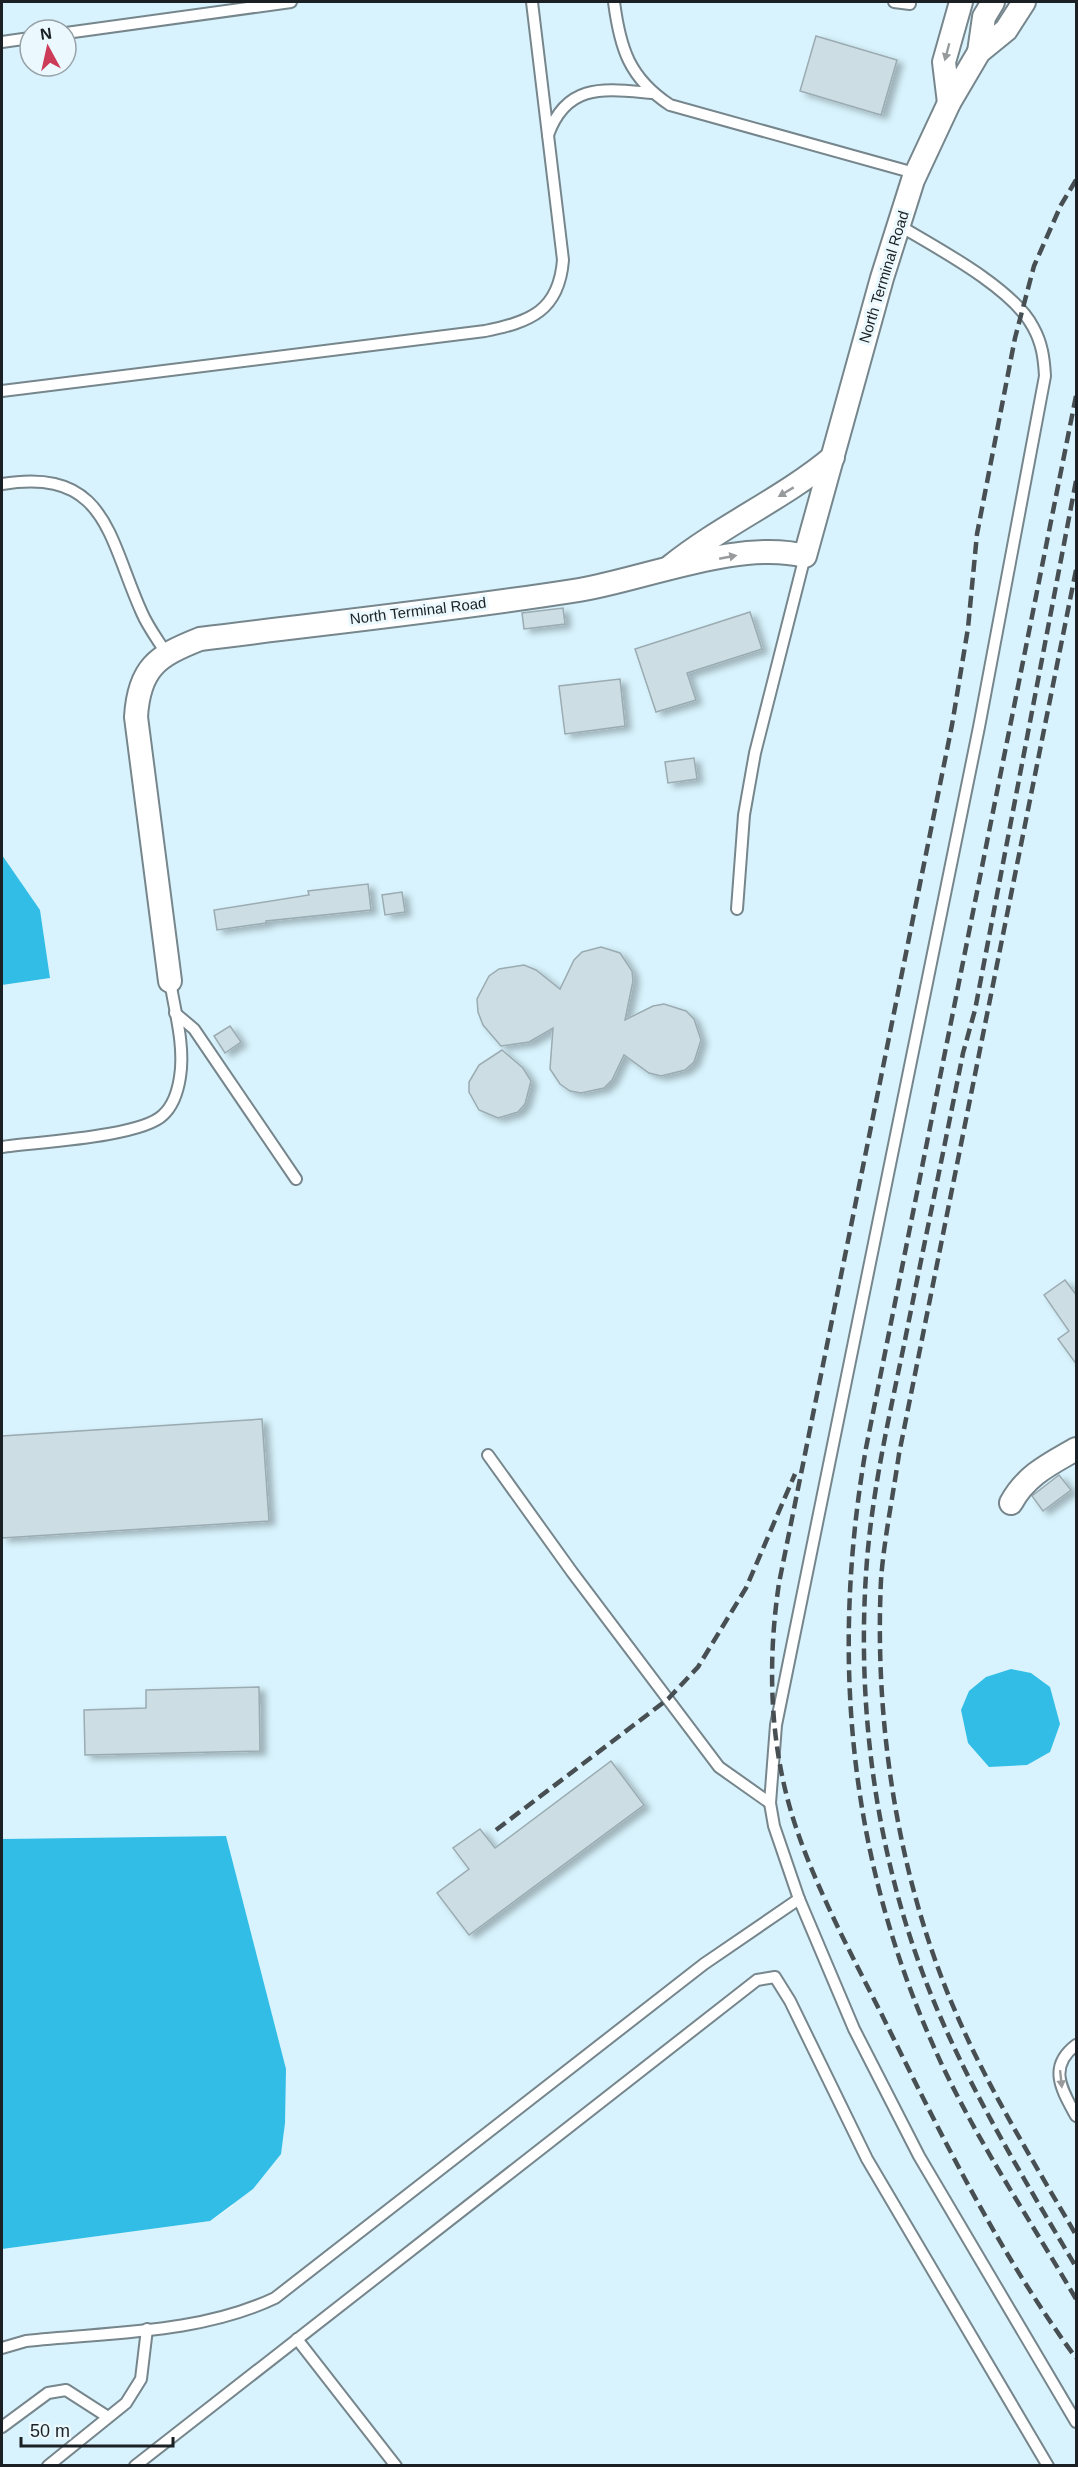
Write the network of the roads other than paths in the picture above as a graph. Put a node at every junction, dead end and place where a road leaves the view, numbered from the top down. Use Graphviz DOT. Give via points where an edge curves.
graph roads {
  1 [pos="291,2"];
  2 [pos="532,2"];
  3 [pos="614,2"];
  4 [pos="894,2"];
  5 [pos="960,2"];
  6 [pos="993,2"];
  7 [pos="1024,2"];
  8 [pos="910,4"];
  9 [pos="78,31"];
  10 [pos="18,40"];
  11 [pos="2,42"];
  12 [pos="979,52"];
  13 [pos="652,93"];
  14 [pos="949,103"];
  15 [pos="547,138"];
  16 [pos="918,174"];
  17 [pos="900,226"];
  18 [pos="2,391"];
  19 [pos="833,457"];
  20 [pos="2,484"];
  21 [pos="805,556"];
  22 [pos="670,566"];
  23 [pos="166,652"];
  24 [pos="737,909"];
  25 [pos="170,981"];
  26 [pos="175,1013"];
  27 [pos="2,1147"];
  28 [pos="296,1179"];
  29 [pos="1077,1449"];
  30 [pos="488,1455"];
  31 [pos="1011,1503"];
  32 [pos="770,1803"];
  33 [pos="799,1899"];
  34 [pos="1077,2045"];
  35 [pos="1077,2116"];
  36 [pos="147,2329"];
  37 [pos="297,2339"];
  38 [pos="2,2348"];
  39 [pos="108,2417"];
  40 [pos="1077,2422"];
  41 [pos="2,2427"];
  42 [pos="48,2466"];
  43 [pos="135,2466"];
  44 [pos="396,2466"];
  45 [pos="1048,2466"];
  1 -- 9 [label="lane"];
  2 -- 15 [label="lane"];
  3 -- 13 [label="lane" via="623,51"];
  4 -- 8 [label="lane"];
  5 -- 14 [label="street, one-way" via="944,62"];
  6 -- 12 [label="street, North Terminal Road" via="984,16"];
  7 -- 12 [label="street, North Terminal Road" via="1006,30"];
  10 -- 11 [label="lane"];
  12 -- 14 [label="street, North Terminal Road"];
  13 -- 15 [label="lane" via="585,92 563,107"];
  13 -- 16 [label="lane" via="693,113"];
  14 -- 16 [label="street, North Terminal Road"];
  15 -- 18 [label="lane" via="562,274 544,309 533,318 485,330"];
  16 -- 17 [label="street, North Terminal Road"];
  17 -- 19 [label="street, North Terminal Road"];
  17 -- 32 [label="lane" via="958,261 1016,305 1039,340 1045,376 979,727 776,1725"];
  19 -- 21 [label="street, North Terminal Road"];
  19 -- 22 [label="street, North Terminal Road, one-way" via="806,480"];
  20 -- 23 [label="lane" via="54,483 81,494 105,522 143,615"];
  22 -- 21 [label="street, North Terminal Road, one-way" via="757,551"];
  21 -- 24 [label="lane" via="755,753 744,815"];
  22 -- 23 [label="street, North Terminal Road" via="639,578 576,590 200,639"];
  23 -- 25 [label="street, North Terminal Road" via="149,670 137,694 135,717"];
  25 -- 26 [label="lane"];
  26 -- 27 [label="lane" via="180,1077 175,1097 164,1115 129,1131"];
  26 -- 28 [label="lane" via="194,1029"];
  29 -- 31 [label="street" via="1029,1477"];
  30 -- 32 [label="lane" via="719,1767"];
  32 -- 33 [label="lane"];
  33 -- 36 [label="lane" via="704,1964 275,2298 213,2321"];
  33 -- 40 [label="lane" via="854,2029 908,2136"];
  34 -- 35 [label="lane, one-way" via="1063,2057 1058,2076"];
  36 -- 38 [label="lane" via="26,2341"];
  36 -- 39 [label="lane" via="141,2379 126,2403"];
  37 -- 43 [label="lane"];
  37 -- 44 [label="lane"];
  37 -- 45 [label="lane" via="757,1980 775,1977 867,2159"];
  39 -- 41 [label="lane" via="66,2390 48,2393"];
  39 -- 42 [label="lane"];
}
